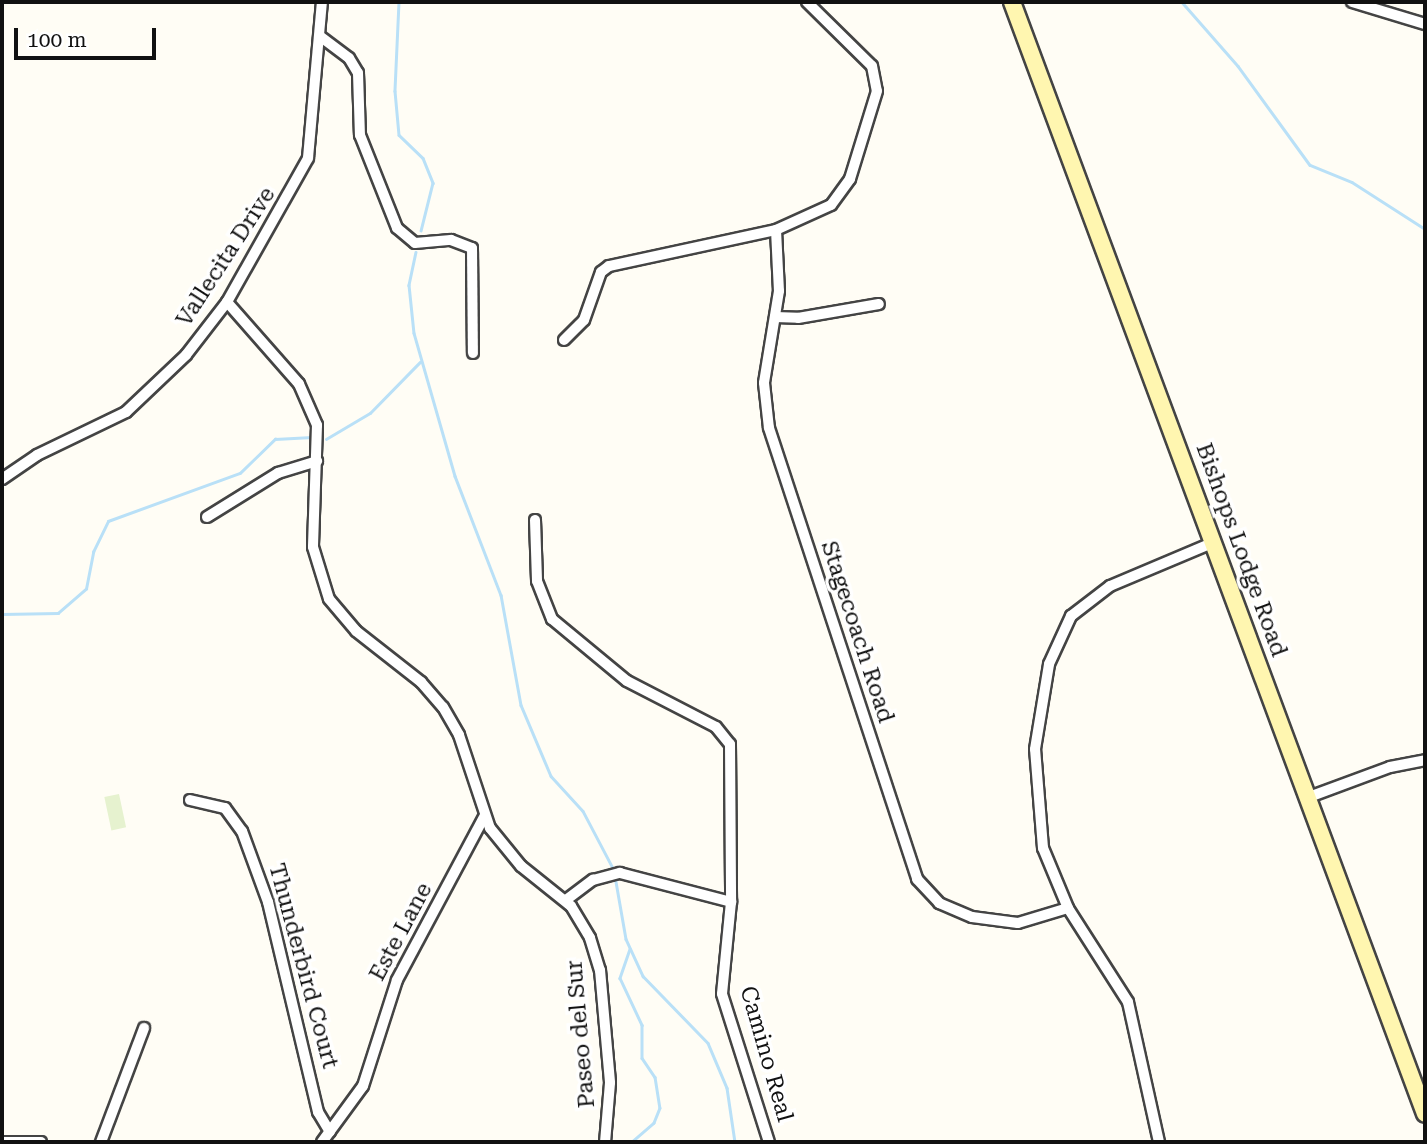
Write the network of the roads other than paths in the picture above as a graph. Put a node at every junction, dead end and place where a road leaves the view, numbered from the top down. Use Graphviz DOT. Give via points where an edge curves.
graph roads {
  1 [pos="322,2"];
  2 [pos="807,2"];
  3 [pos="1012,2"];
  4 [pos="1352,2"];
  5 [pos="1425,24"];
  6 [pos="321,37"];
  7 [pos="776,230"];
  8 [pos="227,302"];
  9 [pos="879,304"];
  10 [pos="775,317"];
  11 [pos="564,340"];
  12 [pos="473,353"];
  13 [pos="317,461"];
  14 [pos="2,479"];
  15 [pos="207,517"];
  16 [pos="535,520"];
  17 [pos="1214,542"];
  18 [pos="1425,760"];
  19 [pos="1309,797"];
  20 [pos="190,800"];
  21 [pos="484,817"];
  22 [pos="566,900"];
  23 [pos="731,902"];
  24 [pos="1068,908"];
  25 [pos="144,1028"];
  26 [pos="1425,1114"];
  27 [pos="330,1132"];
  28 [pos="2,1142"];
  29 [pos="41,1142"];
  30 [pos="101,1142"];
  31 [pos="322,1142"];
  32 [pos="605,1142"];
  33 [pos="769,1142"];
  34 [pos="1159,1142"];
  1 -- 6 [label="street, Vallecita Drive"];
  2 -- 7 [label="street" via="872,66 877,91 861,152 831,205"];
  3 -- 17 [label="street, Bishops Lodge Road"];
  4 -- 5 [label="street"];
  6 -- 8 [label="street, Vallecita Drive" via="308,158"];
  6 -- 12 [label="street" via="349,58 358,73 360,135 397,228 415,243 451,240 472,248"];
  7 -- 10 [label="street, Stagecoach Road"];
  7 -- 11 [label="street" via="609,266 601,272 584,320"];
  8 -- 13 [label="street, Paseo del Sur" via="299,384 317,425"];
  8 -- 14 [label="street, Vallecita Drive" via="186,355 127,412 37,455"];
  9 -- 10 [label="street" via="798,318"];
  10 -- 24 [label="street, Stagecoach Road" via="764,383 769,428 913,871 933,898 965,916 1018,923"];
  13 -- 15 [label="street" via="278,473"];
  13 -- 21 [label="street, Paseo del Sur" via="313,547 324,590 347,623 413,675 443,707 459,734"];
  16 -- 23 [label="street, Camino Real" via="537,581 552,619 618,675 716,727 730,744"];
  17 -- 19 [label="street, Bishops Lodge Road"];
  17 -- 24 [label="street" via="1095,595 1071,616 1055,648 1042,692 1034,781 1043,848"];
  18 -- 19 [label="street" via="1390,766"];
  19 -- 26 [label="street, Bishops Lodge Road"];
  20 -- 27 [label="street, Thunderbird Court" via="225,808 242,831 268,902 318,1112"];
  21 -- 22 [label="street, Paseo del Sur" via="521,866"];
  21 -- 27 [label="street, Este Lane" via="397,980 363,1086"];
  22 -- 23 [label="street" via="593,880 614,873 662,880"];
  22 -- 32 [label="street, Paseo del Sur" via="581,920 598,960 610,1083"];
  23 -- 33 [label="street, Camino Real" via="722,994"];
  24 -- 34 [label="street" via="1128,1002"];
  25 -- 30 [label="street"];
  27 -- 31 [label="street, Este Lane"];
  28 -- 29 [label="street"];
}
